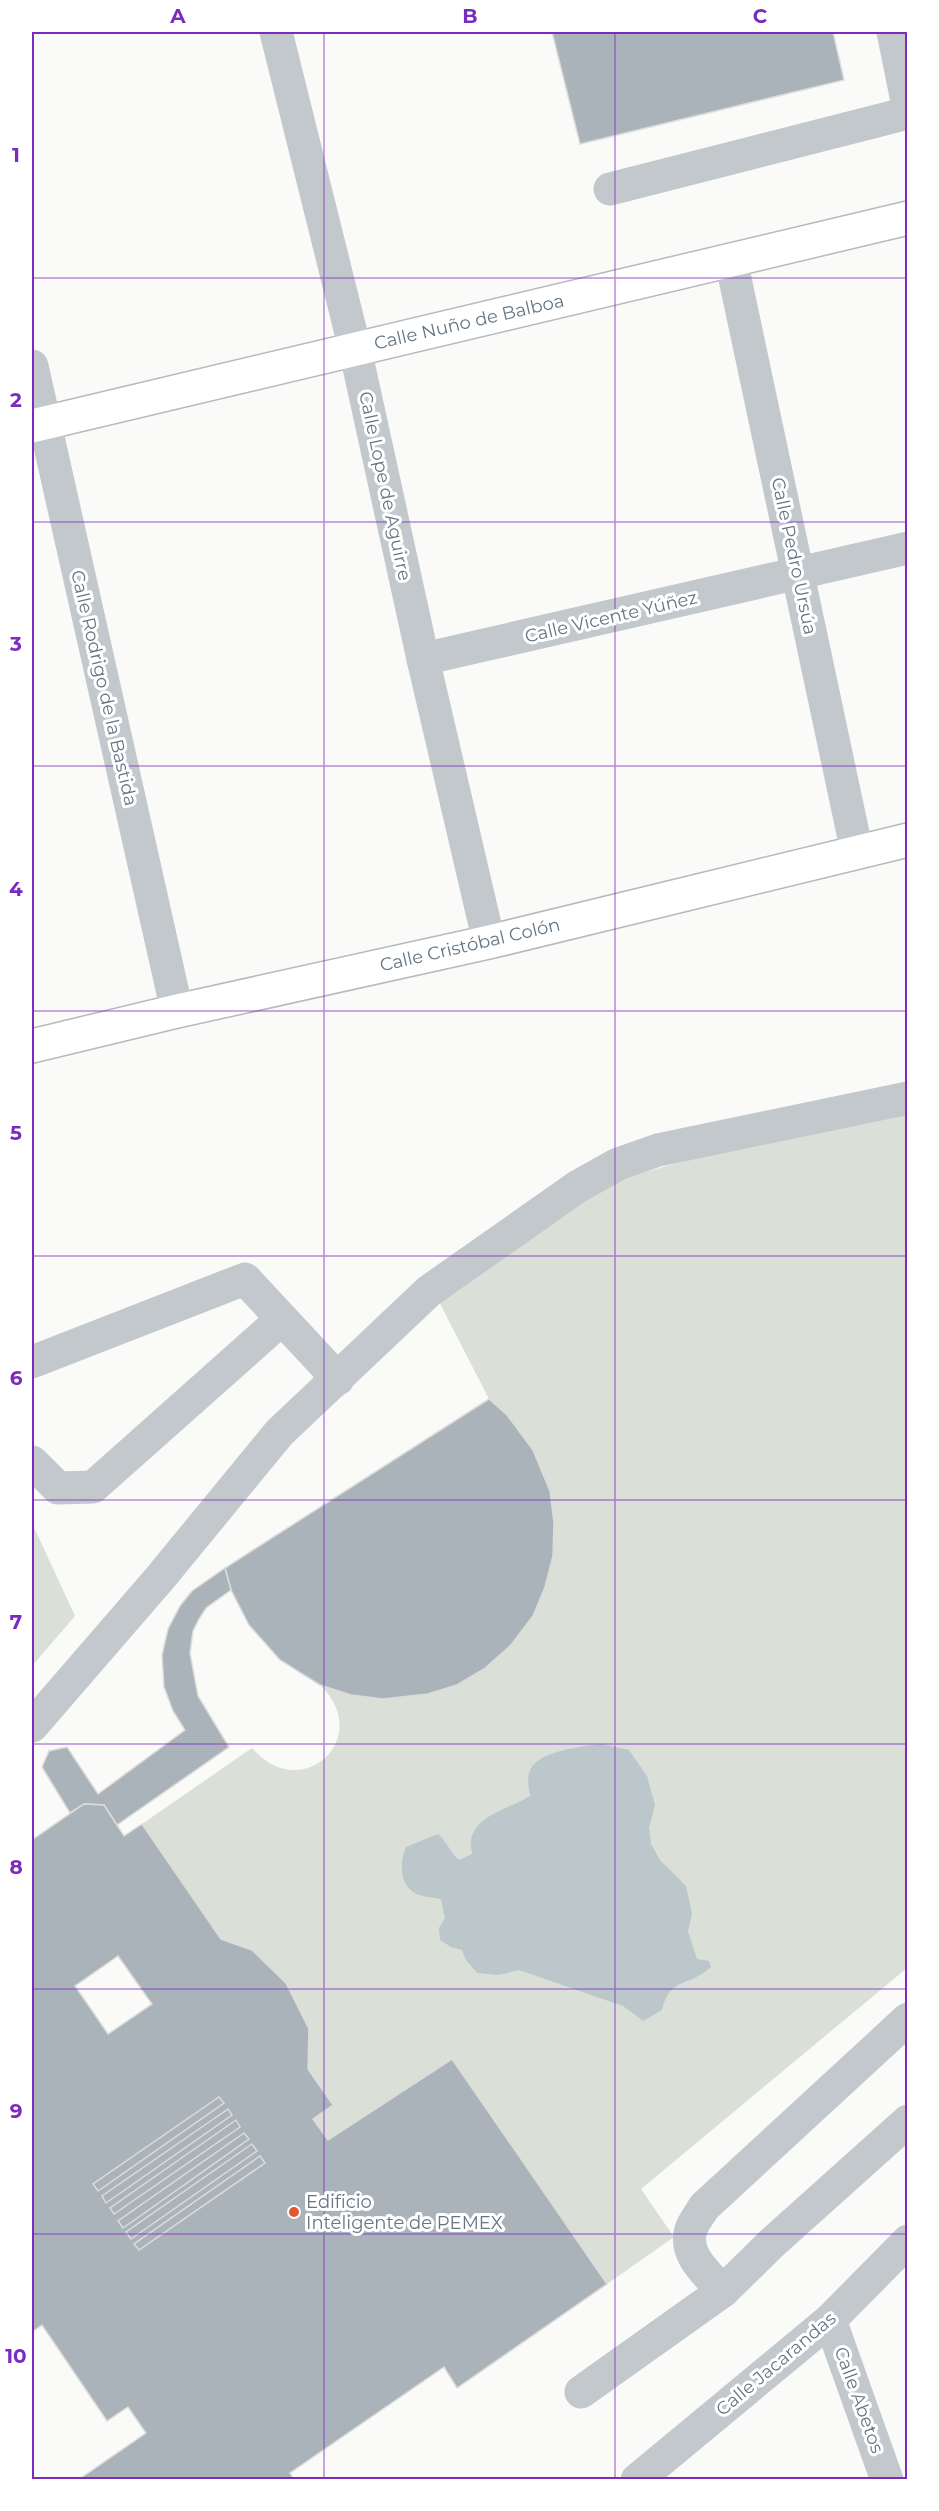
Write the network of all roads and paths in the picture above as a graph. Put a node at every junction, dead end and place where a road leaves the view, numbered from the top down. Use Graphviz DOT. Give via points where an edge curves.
graph roads {
  1 [pos="276,32"];
  2 [pos="893,32"];
  3 [pos="908,106"];
  4 [pos="908,113"];
  5 [pos="610,189"];
  6 [pos="908,218"];
  7 [pos="731,260"];
  8 [pos="355,349"];
  9 [pos="32,366"];
  10 [pos="38,424"];
  11 [pos="908,548"];
  12 [pos="798,574"];
  13 [pos="423,659"];
  14 [pos="908,840"];
  15 [pos="857,852"];
  16 [pos="489,942"];
  17 [pos="177,1011"];
  18 [pos="32,1046"];
  19 [pos="908,1098"];
  20 [pos="282,1319"];
  21 [pos="32,1362"];
  22 [pos="338,1379"];
  23 [pos="32,1462"];
  24 [pos="32,1726"];
  25 [pos="908,2019"];
  26 [pos="908,2121"];
  27 [pos="908,2241"];
  28 [pos="723,2291"];
  29 [pos="830,2320"];
  30 [pos="581,2392"];
  31 [pos="637,2480"];
  32 [pos="887,2480"];
  1 -- 8 [label="street, Calle Lope de Aguirre"];
  2 -- 3 [label="street"];
  4 -- 5 [label="street"];
  6 -- 7 [label="main road, Calle Nuño de Balboa"];
  7 -- 8 [label="main road, Calle Nuño de Balboa"];
  7 -- 12 [label="street, Calle Pedro Ursúa"];
  8 -- 10 [label="main road, Calle Nuño de Balboa"];
  8 -- 13 [label="street, Calle Lope de Aguirre"];
  9 -- 10 [label="street, Calle Rodrigo de la Bastida"];
  10 -- 17 [label="street, Calle Rodrigo de la Bastida"];
  11 -- 12 [label="street, Calle Vicente Yúñez"];
  12 -- 13 [label="street, Calle Vicente Yúñez"];
  12 -- 15 [label="street, Calle Pedro Ursúa"];
  13 -- 16 [label="street, Calle Lope de Aguirre"];
  14 -- 15 [label="main road, Calle Cristóbal Colón"];
  15 -- 16 [label="main road, Calle Cristóbal Colón"];
  16 -- 17 [label="main road, Calle Cristóbal Colón"];
  17 -- 18 [label="main road, Calle Cristóbal Colón"];
  19 -- 22 [label="street" via="658,1150 618,1164 577,1187 429,1291"];
  20 -- 21 [label="street" via="245,1279"];
  20 -- 22 [label="street"];
  20 -- 23 [label="street" via="93,1487 58,1488"];
  22 -- 24 [label="street" via="279,1433"];
  25 -- 28 [label="street" via="704,2207 691,2229 691,2249 700,2267"];
  26 -- 28 [label="street"];
  27 -- 29 [label="street, Calle Jacarandas"];
  28 -- 30 [label="street"];
  29 -- 31 [label="street, Calle Jacarandas"];
  29 -- 32 [label="street, Calle Abetos"];
}
